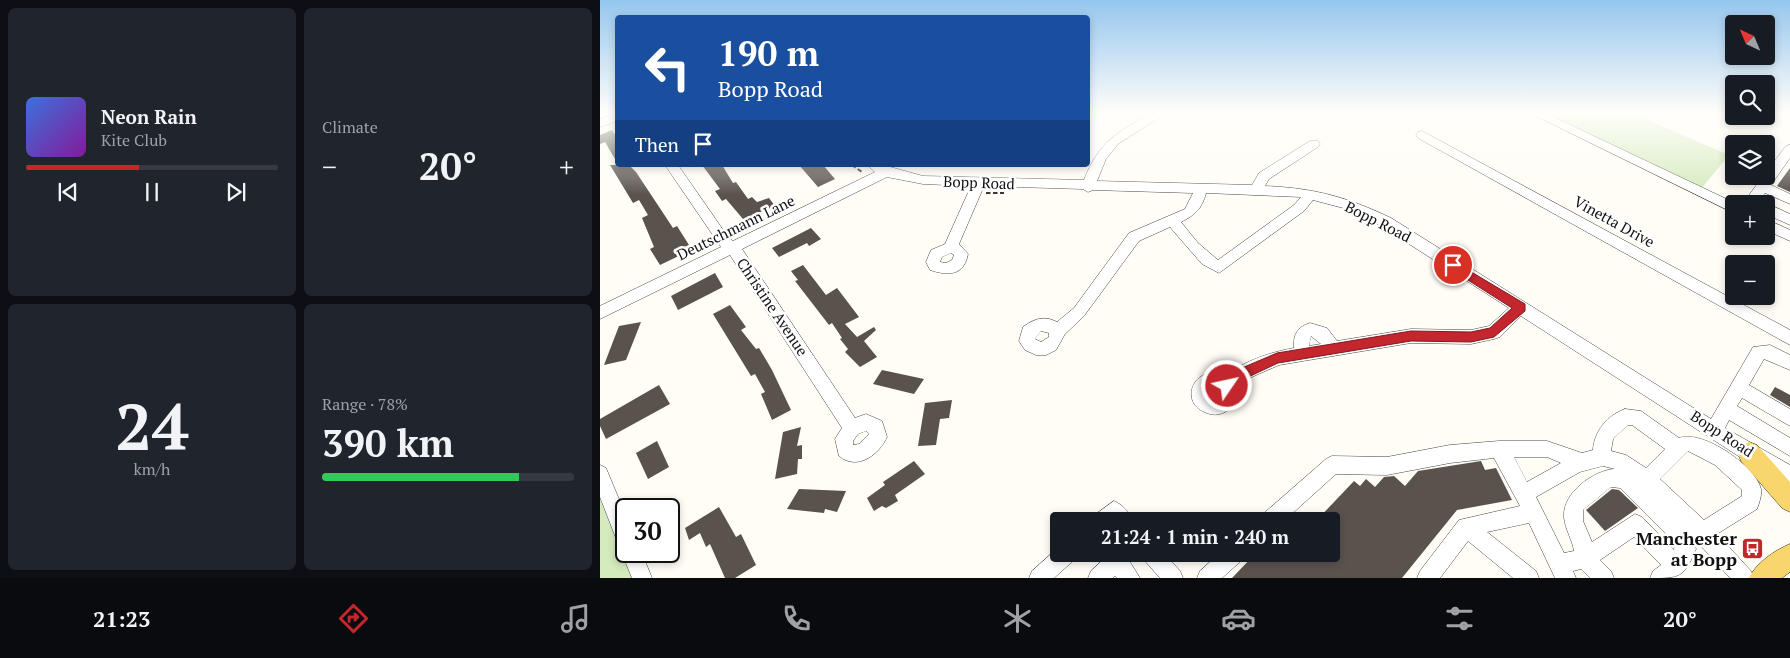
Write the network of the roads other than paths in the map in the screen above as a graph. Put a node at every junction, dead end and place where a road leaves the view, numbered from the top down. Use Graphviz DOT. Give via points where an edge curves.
graph roads {
  1 [pos="1116,141"];
  2 [pos="1433,141"];
  3 [pos="1594,141"];
  4 [pos="1314,144"];
  5 [pos="1790,149"];
  6 [pos="672,167"];
  7 [pos="878,171"];
  8 [pos="1088,186"];
  9 [pos="1763,187"];
  10 [pos="976,188"];
  11 [pos="1200,189"];
  12 [pos="1256,190"];
  13 [pos="1309,194"];
  14 [pos="1757,195"];
  15 [pos="1790,199"];
  16 [pos="1725,204"];
  17 [pos="1775,212"];
  18 [pos="1172,220"];
  19 [pos="1790,220"];
  20 [pos="1775,228"];
  21 [pos="1790,236"];
  22 [pos="733,248"];
  23 [pos="950,248"];
  24 [pos="1521,307"];
  25 [pos="600,313"];
  26 [pos="1057,331"];
  27 [pos="1786,335"];
  28 [pos="1333,349"];
  29 [pos="1770,352"];
  30 [pos="1303,354"];
  31 [pos="1790,363"];
  32 [pos="1227,386"];
  33 [pos="1739,388"];
  34 [pos="1727,409"];
  35 [pos="1790,418"];
  36 [pos="852,428"];
  37 [pos="1715,429"];
  38 [pos="1790,448"];
  39 [pos="1499,449"];
  40 [pos="1749,453"];
  41 [pos="1603,457"];
  42 [pos="1670,457"];
  43 [pos="1582,462"];
  44 [pos="600,474"];
  45 [pos="1790,475"];
  46 [pos="1647,479"];
  47 [pos="1524,494"];
  48 [pos="1790,500"];
  49 [pos="615,512"];
  50 [pos="1280,512"];
  51 [pos="1534,512"];
  52 [pos="1466,527"];
  53 [pos="1702,533"];
  54 [pos="1790,556"];
  55 [pos="1586,558"];
  56 [pos="1057,562"];
  57 [pos="1116,562"];
  58 [pos="1122,562"];
  59 [pos="1159,562"];
  60 [pos="1225,562"];
  61 [pos="636,563"];
  62 [pos="1676,566"];
  63 [pos="1563,571"];
  64 [pos="642,578"];
  65 [pos="1039,578"];
  66 [pos="1098,578"];
  67 [pos="1130,578"];
  68 [pos="1173,578"];
  69 [pos="1207,578"];
  70 [pos="1427,578"];
  71 [pos="1529,578"];
  72 [pos="1604,578"];
  73 [pos="1660,578"];
  74 [pos="1744,578"];
  75 [pos="1762,578"];
  1 -- 8 [label="street" via="1098,158"];
  2 -- 27 [label="street, Vinetta Drive"];
  3 -- 16 [label="street"];
  4 -- 12 [label="street" via="1264,176"];
  5 -- 9 [label="street"];
  6 -- 22 [label="street, Christine Avenue" via="723,241"];
  7 -- 10 [label="street, Bopp Road"];
  7 -- 22 [label="street, Deutschmann Lane"];
  8 -- 10 [label="street, Bopp Road"];
  8 -- 11 [label="street, Bopp Road"];
  9 -- 14 [label="street"];
  9 -- 15 [label="street"];
  10 -- 23 [label="street"];
  11 -- 12 [label="street, Bopp Road"];
  11 -- 18 [label="street" via="1190,212"];
  12 -- 13 [label="street, Bopp Road"];
  13 -- 18 [label="street" via="1299,208 1219,267 1204,256"];
  13 -- 24 [label="street, Bopp Road" via="1350,205 1386,222"];
  17 -- 19 [label="street"];
  18 -- 26 [label="street" via="1134,237 1079,312"];
  20 -- 21 [label="street"];
  22 -- 25 [label="street, Deutschmann Lane"];
  22 -- 36 [label="street, Christine Avenue"];
  24 -- 28 [label="street" via="1494,332 1486,334 1471,337 1411,336"];
  24 -- 37 [label="street, Bopp Road"];
  27 -- 29 [label="street"];
  28 -- 30 [label="street"];
  28 -- 30 [label="street" via="1326,337 1311,330 1300,338"];
  29 -- 31 [label="street"];
  29 -- 33 [label="street" via="1759,352"];
  30 -- 32 [label="street" via="1277,358 1239,375"];
  33 -- 34 [label="street"];
  33 -- 35 [label="street"];
  34 -- 37 [label="street"];
  34 -- 38 [label="street"];
  37 -- 40 [label="street, Bopp Road"];
  39 -- 43 [label="street" via="1547,449"];
  39 -- 47 [label="street"];
  39 -- 50 [label="street" via="1387,466 1332,465"];
  40 -- 45 [label="street, Bopp Road"];
  40 -- 48 [label="main road"];
  41 -- 42 [label="street" via="1601,446 1605,435 1625,417 1635,417"];
  41 -- 43 [label="street"];
  41 -- 46 [label="street" via="1625,464"];
  42 -- 46 [label="street"];
  42 -- 53 [label="street" via="1687,443 1696,444 1750,484 1753,494 1750,502"];
  43 -- 47 [label="street"];
  44 -- 49 [label="street"];
  46 -- 53 [label="street"];
  47 -- 51 [label="street"];
  51 -- 52 [label="street"];
  51 -- 63 [label="street"];
  52 -- 70 [label="street"];
  52 -- 71 [label="street"];
  53 -- 74 [label="street"];
  54 -- 75 [label="main road"];
  55 -- 62 [label="street" via="1635,524"];
  55 -- 62 [label="street" via="1573,524 1572,509 1578,498 1609,477 1618,477 1627,482 1683,538 1686,549"];
  55 -- 63 [label="street"];
  55 -- 72 [label="street"];
  56 -- 65 [label="street"];
  57 -- 66 [label="street"];
  58 -- 67 [label="street"];
  59 -- 68 [label="street"];
  60 -- 69 [label="street"];
  61 -- 64 [label="street"];
  62 -- 73 [label="street"];
}
